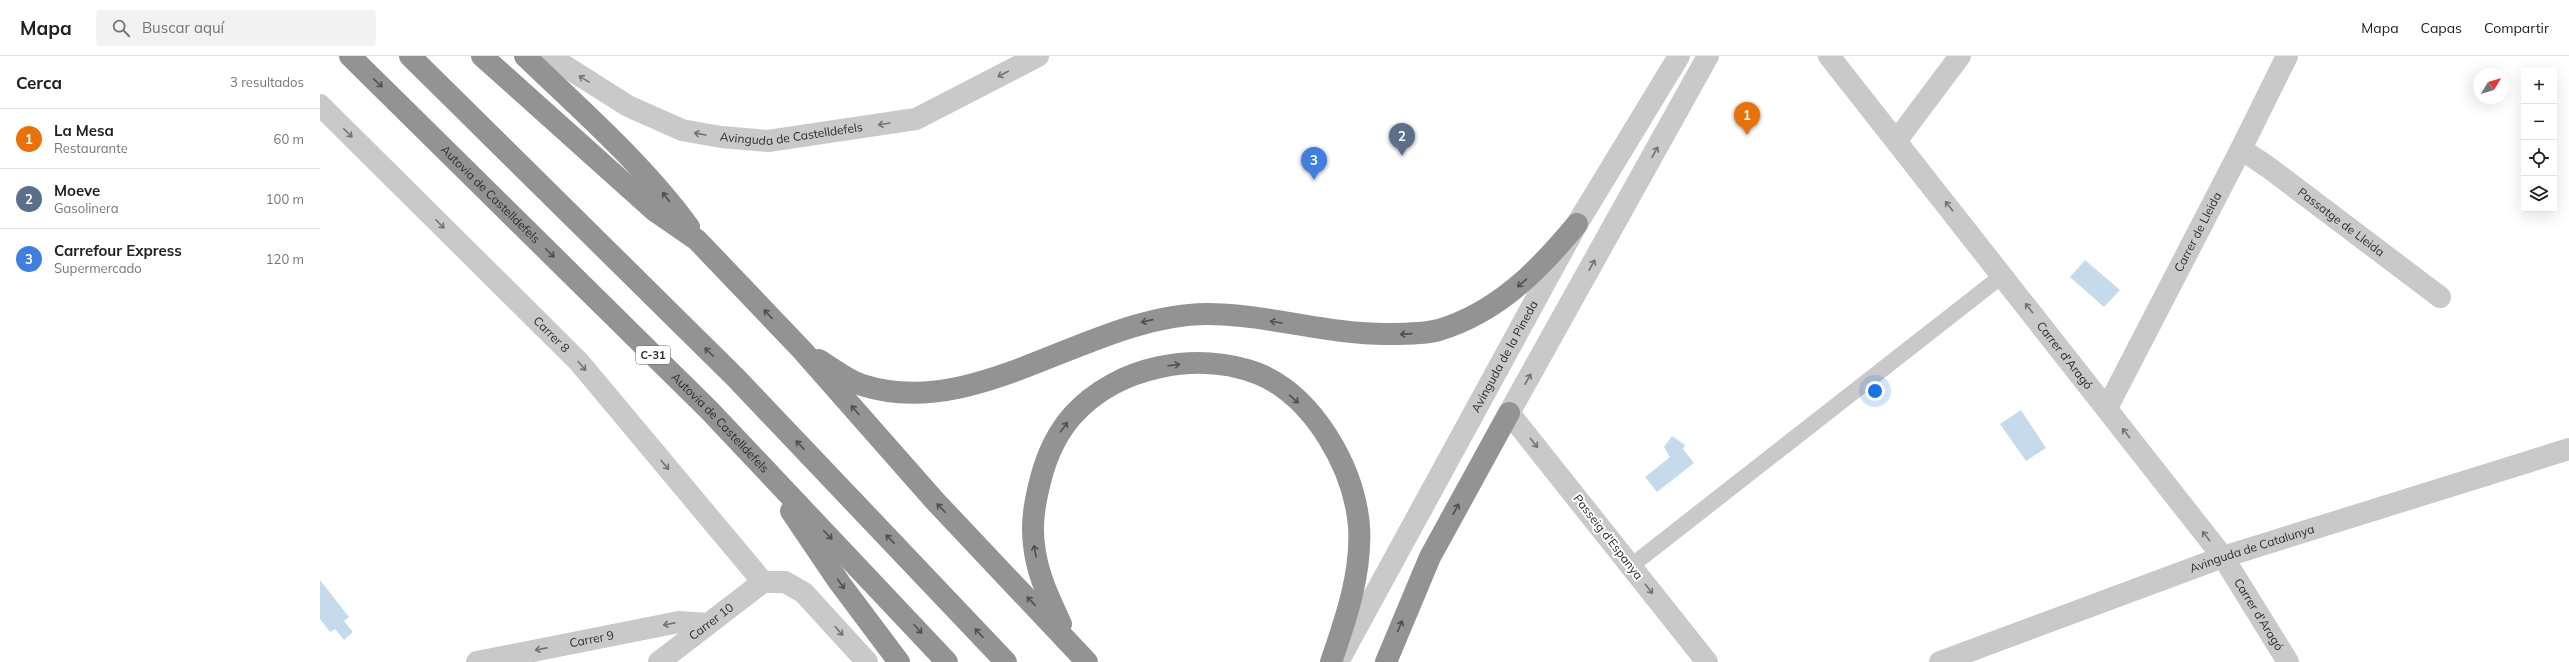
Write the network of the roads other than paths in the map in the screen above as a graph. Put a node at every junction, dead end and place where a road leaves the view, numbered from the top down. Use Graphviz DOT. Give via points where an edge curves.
graph roads {
  1 [pos="350,56"];
  2 [pos="410,56"];
  3 [pos="482,56"];
  4 [pos="525,56"];
  5 [pos="548,56"];
  6 [pos="1038,56"];
  7 [pos="1679,56"];
  8 [pos="1708,56"];
  9 [pos="1829,56"];
  10 [pos="1960,56"];
  11 [pos="2287,56"];
  12 [pos="320,105"];
  13 [pos="1897,140"];
  14 [pos="2241,149"];
  15 [pos="1577,224"];
  16 [pos="697,240"];
  17 [pos="2003,275"];
  18 [pos="2440,296"];
  19 [pos="802,350"];
  20 [pos="2107,408"];
  21 [pos="1509,413"];
  22 [pos="2569,449"];
  23 [pos="756,459"];
  24 [pos="2223,558"];
  25 [pos="1631,566"];
  26 [pos="763,582"];
  27 [pos="708,624"];
  28 [pos="1068,639"];
  29 [pos="477,662"];
  30 [pos="659,662"];
  31 [pos="867,662"];
  32 [pos="899,662"];
  33 [pos="948,662"];
  34 [pos="1006,662"];
  35 [pos="1087,662"];
  36 [pos="1331,662"];
  37 [pos="1338,662"];
  38 [pos="1386,662"];
  39 [pos="1707,662"];
  40 [pos="1940,662"];
  41 [pos="2288,662"];
  1 -- 23 [label="highway, Autovia de Castelldefels / C-31, one-way"];
  34 -- 2 [label="highway, one-way" via="736,378"];
  3 -- 16 [label="highway" via="655,211"];
  16 -- 4 [label="highway, one-way" via="664,194 631,158"];
  6 -- 5 [label="street, Avinguda de Castelldefels, one-way" via="916,119 768,141 682,130 628,106"];
  7 -- 15 [label="street, Avinguda de la Pineda"];
  21 -- 8 [label="street, one-way"];
  9 -- 13 [label="street, Carrer d'Aragó"];
  10 -- 13 [label="street"];
  11 -- 14 [label="street, Carrer de Lleida"];
  12 -- 26 [label="street, Carrer 8, one-way" via="579,362"];
  17 -- 13 [label="street, Carrer d'Aragó, one-way"];
  14 -- 18 [label="street, Passatge de Lleida"];
  14 -- 20 [label="street, Carrer de Lleida"];
  15 -- 19 [label="highway, one-way" via="1554,252 1504,298 1463,322 1436,331 1369,334 1207,314 1174,317 1115,330 1006,373 967,385 927,392 894,393 860,385"];
  15 -- 37 [label="street, Avinguda de la Pineda"];
  19 -- 16 [label="highway, one-way"];
  20 -- 17 [label="street, Carrer d'Aragó, one-way"];
  17 -- 25 [label="lane"];
  28 -- 19 [label="highway, one-way" via="935,501"];
  24 -- 20 [label="street, Carrer d'Aragó, one-way"];
  21 -- 25 [label="street, Passeig d'Espanya, one-way"];
  38 -- 21 [label="highway, one-way" via="1430,557"];
  22 -- 24 [label="street, Avinguda de Catalunya"];
  23 -- 32 [label="highway, one-way" via="839,582"];
  23 -- 33 [label="highway, Autovia de Castelldefels / C-31, one-way"];
  24 -- 40 [label="street, Avinguda de Catalunya"];
  24 -- 41 [label="street, Carrer d'Aragó"];
  25 -- 39 [label="street, Passeig d'Espanya, one-way"];
  26 -- 27 [label="street, Carrer 10"];
  26 -- 31 [label="street, one-way" via="785,582 804,593"];
  27 -- 29 [label="street, Carrer 9, one-way" via="679,622"];
  27 -- 30 [label="street, Carrer 10"];
  28 -- 35 [label="highway"];
  28 -- 36 [label="highway, one-way" via="1042,584 1034,545 1033,507 1044,466 1055,439 1073,414 1111,385 1159,367 1208,363 1234,366 1260,375 1285,391 1324,429 1349,479 1359,525 1358,553 1353,591"];
}
